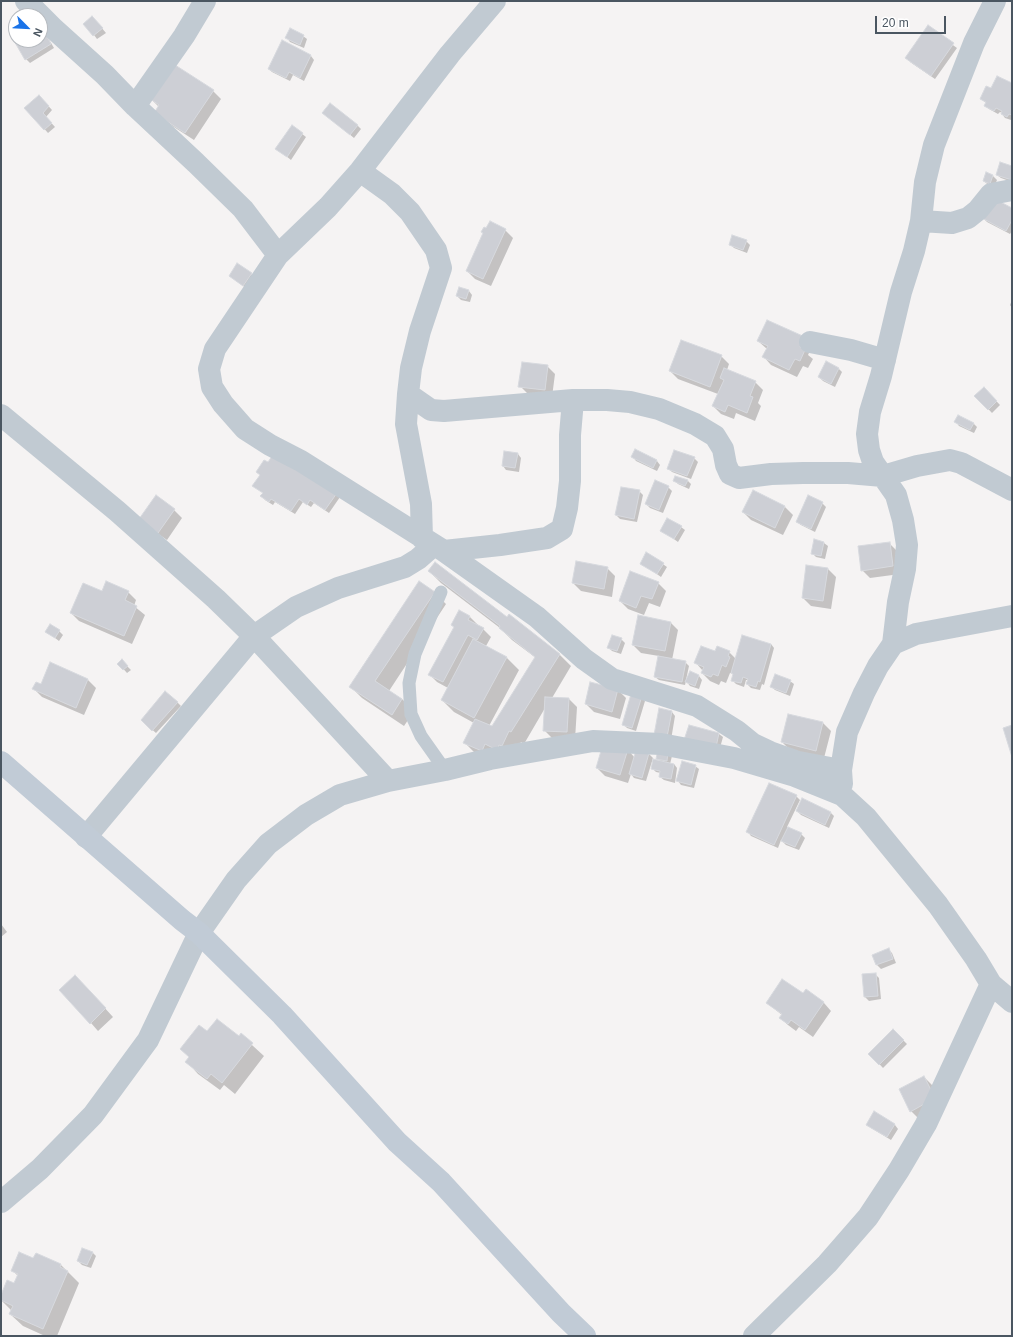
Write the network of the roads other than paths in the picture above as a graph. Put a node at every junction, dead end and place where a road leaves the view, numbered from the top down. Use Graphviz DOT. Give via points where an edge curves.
graph roads {
  1 [pos="26,1"];
  2 [pos="205,1"];
  3 [pos="495,1"];
  4 [pos="995,1"];
  5 [pos="135,106"];
  6 [pos="360,171"];
  7 [pos="1012,190"];
  8 [pos="921,222"];
  9 [pos="278,255"];
  10 [pos="810,342"];
  11 [pos="885,360"];
  12 [pos="408,394"];
  13 [pos="573,400"];
  14 [pos="1,414"];
  15 [pos="882,476"];
  16 [pos="1012,490"];
  17 [pos="433,544"];
  18 [pos="441,592"];
  19 [pos="1012,616"];
  20 [pos="254,636"];
  21 [pos="893,644"];
  22 [pos="1,762"];
  23 [pos="445,770"];
  24 [pos="841,770"];
  25 [pos="388,781"];
  26 [pos="842,795"];
  27 [pos="86,837"];
  28 [pos="199,933"];
  29 [pos="991,984"];
  30 [pos="1012,1002"];
  31 [pos="1,1202"];
  32 [pos="585,1336"];
  33 [pos="754,1336"];
  1 -- 5 [label="street"];
  2 -- 5 [label="street"];
  3 -- 6 [label="street"];
  4 -- 8 [label="street" via="974,43 934,145 925,182"];
  5 -- 9 [label="street" via="243,209"];
  6 -- 9 [label="street" via="328,207"];
  6 -- 12 [label="street" via="392,194 410,212 436,250 441,268 420,331"];
  7 -- 8 [label="street" via="991,194 968,218 952,223"];
  8 -- 11 [label="street" via="900,292"];
  9 -- 17 [label="street" via="215,349 209,369 212,387 244,429 301,461"];
  10 -- 11 [label="street"];
  11 -- 15 [label="street" via="870,412 867,434 873,462"];
  12 -- 13 [label="street" via="432,410 444,411"];
  12 -- 17 [label="street" via="406,424 421,504"];
  13 -- 15 [label="street" via="630,402 695,424 715,436 723,449 730,474 739,478 803,473"];
  13 -- 17 [label="street" via="570,481 562,529 547,538 500,545"];
  14 -- 20 [label="street" via="128,521"];
  15 -- 16 [label="street" via="950,460 961,463"];
  15 -- 21 [label="street" via="896,495 907,545"];
  17 -- 20 [label="street" via="418,559 405,567 338,588 296,607"];
  17 -- 24 [label="street" via="537,617 584,659 612,679 697,706 753,744 770,752 798,762"];
  18 -- 23 [label="lane" via="415,654 408,683 411,714 421,736"];
  19 -- 21 [label="street" via="916,634"];
  20 -- 25 [label="street"];
  20 -- 27 [label="street"];
  21 -- 24 [label="street" via="864,692 847,732"];
  22 -- 27 [label="street"];
  23 -- 25 [label="street"];
  23 -- 26 [label="street" via="490,759 593,741 661,744 734,758 795,776"];
  24 -- 26 [label="street"];
  25 -- 28 [label="street" via="340,795 306,815 268,844 236,880"];
  26 -- 29 [label="street" via="866,817 938,905"];
  27 -- 28 [label="street"];
  28 -- 31 [label="street" via="148,1040 93,1115 40,1169"];
  28 -- 32 [label="street" via="282,1015 397,1142 441,1182"];
  29 -- 30 [label="street"];
  29 -- 33 [label="street" via="926,1124 900,1170 868,1217 827,1264"];
}
